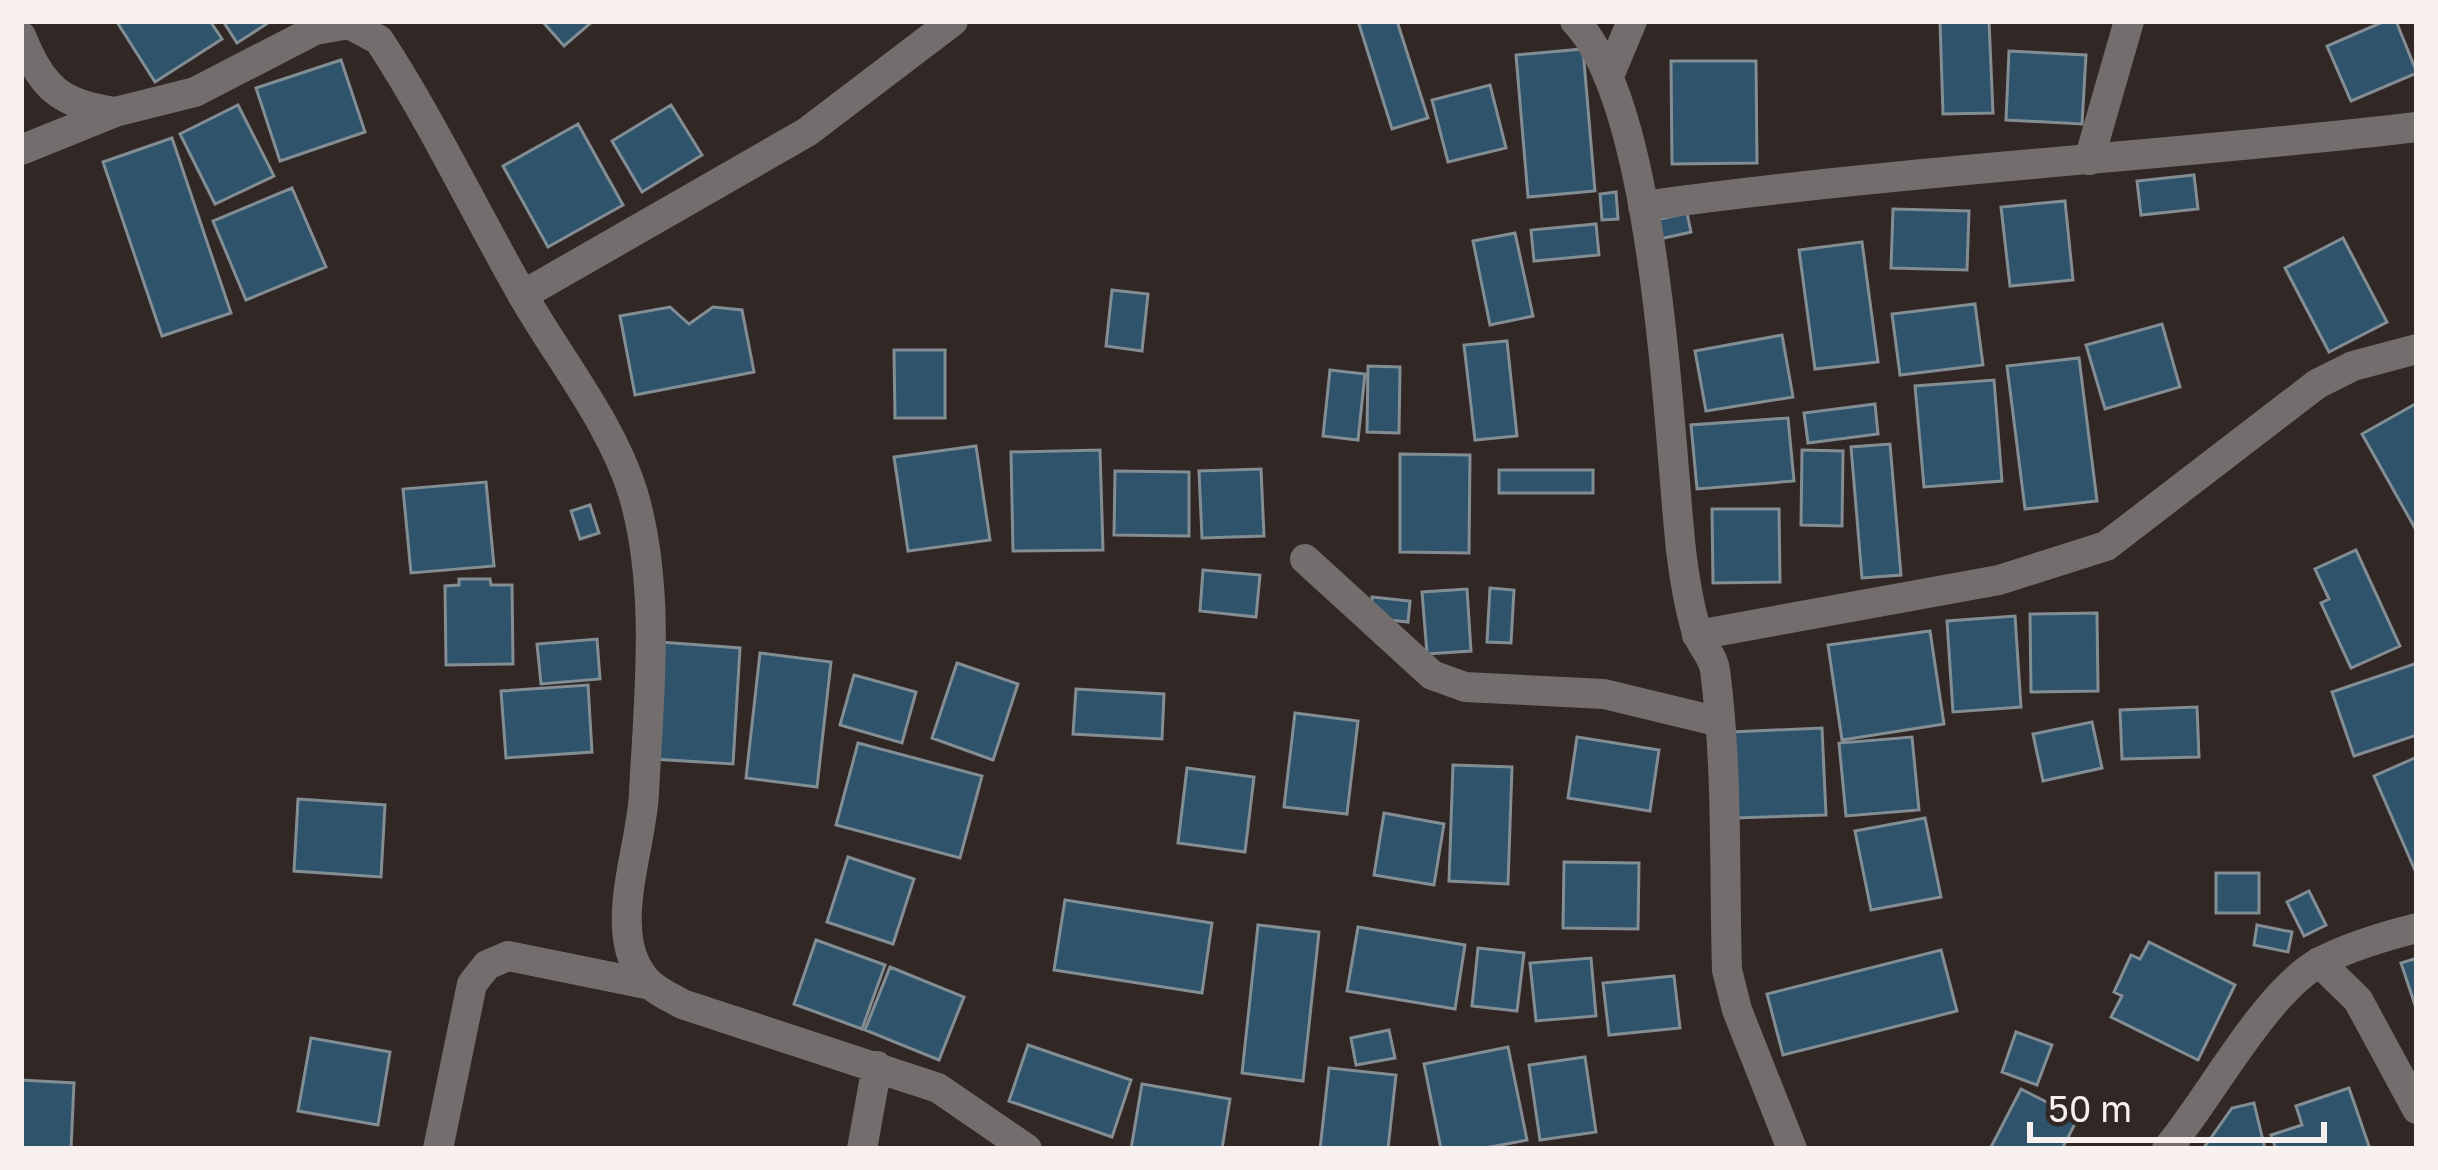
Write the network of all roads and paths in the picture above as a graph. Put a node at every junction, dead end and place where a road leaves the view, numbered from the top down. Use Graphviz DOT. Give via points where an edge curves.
graph roads {
  1 [pos="953,21"];
  2 [pos="1575,21"];
  3 [pos="1632,21"];
  4 [pos="2129,21"];
  5 [pos="351,22"];
  6 [pos="21,37"];
  7 [pos="1609,76"];
  8 [pos="115,112"];
  9 [pos="2417,127"];
  10 [pos="21,149"];
  11 [pos="2090,160"];
  12 [pos="1643,206"];
  13 [pos="523,295"];
  14 [pos="2417,349"];
  15 [pos="1305,559"];
  16 [pos="1696,635"];
  17 [pos="1720,722"];
  18 [pos="2417,928"];
  19 [pos="2319,962"];
  20 [pos="651,985"];
  21 [pos="877,1066"];
  22 [pos="2417,1109"];
  23 [pos="438,1149"];
  24 [pos="862,1149"];
  25 [pos="1027,1149"];
  26 [pos="1792,1149"];
  27 [pos="2167,1149"];
  1 -- 13 [label="street" via="807,132"];
  2 -- 7 [label="street"];
  3 -- 7 [label="street"];
  4 -- 11 [label="street"];
  5 -- 8 [label="street" via="316,30 195,92"];
  5 -- 13 [label="street" via="380,40 403,75"];
  6 -- 8 [label="street" via="46,84 76,106"];
  7 -- 12 [label="street"];
  8 -- 10 [label="street"];
  9 -- 11 [label="street"];
  11 -- 12 [label="street"];
  12 -- 16 [label="street"];
  13 -- 20 [label="street" via="614,447 645,550 644,800 626,932 632,960"];
  14 -- 16 [label="street" via="2317,384 2105,546 1999,580"];
  15 -- 17 [label="street" via="1432,675 1465,687 1604,694"];
  16 -- 17 [label="street" via="1714,663"];
  17 -- 26 [label="street" via="1727,970"];
  18 -- 19 [label="street"];
  19 -- 22 [label="street" via="2358,1000"];
  19 -- 27 [label="street" via="2289,985"];
  20 -- 21 [label="street" via="682,1004"];
  20 -- 23 [label="street" via="508,956 487,965 472,984"];
  21 -- 24 [label="street"];
  21 -- 25 [label="street" via="938,1088"];
}
